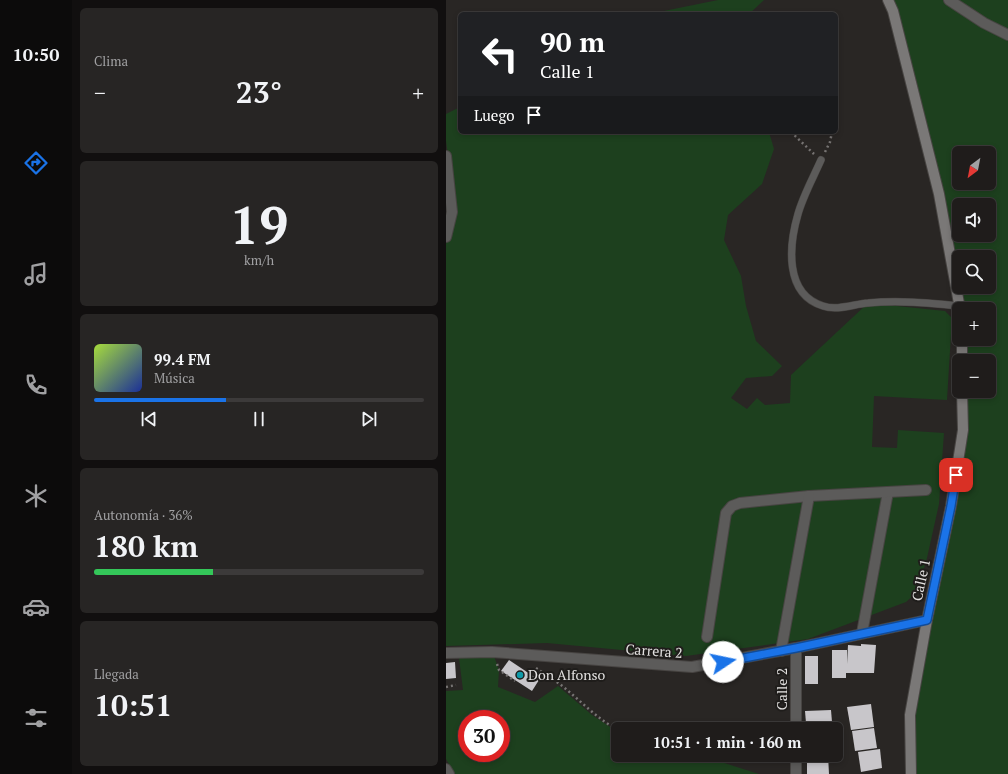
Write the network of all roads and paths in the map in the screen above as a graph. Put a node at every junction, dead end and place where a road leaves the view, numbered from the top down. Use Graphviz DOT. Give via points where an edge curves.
graph roads {
  1 [pos="888,0"];
  2 [pos="949,0"];
  3 [pos="1008,35"];
  4 [pos="793,134"];
  5 [pos="832,134"];
  6 [pos="446,156"];
  7 [pos="820,160"];
  8 [pos="446,237"];
  9 [pos="959,302"];
  10 [pos="952,307"];
  11 [pos="962,398"];
  12 [pos="926,490"];
  13 [pos="888,492"];
  14 [pos="809,496"];
  15 [pos="927,620"];
  16 [pos="862,633"];
  17 [pos="707,637"];
  18 [pos="796,648"];
  19 [pos="781,651"];
  20 [pos="492,652"];
  21 [pos="446,653"];
  22 [pos="523,655"];
  23 [pos="515,681"];
  24 [pos="456,685"];
  25 [pos="446,687"];
  26 [pos="796,722"];
  27 [pos="611,725"];
  28 [pos="796,762"];
  29 [pos="446,769"];
  30 [pos="449,774"];
  31 [pos="796,774"];
  32 [pos="911,774"];
  1 -- 9 [label="main road" via="893,11 939,194"];
  2 -- 3 [label="street"];
  4 -- 7 [label="path"];
  5 -- 7 [label="path"];
  6 -- 8 [label="street" via="452,212"];
  7 -- 10 [label="lane" via="798,213 792,236 791,261 796,283 809,300 824,307 914,301"];
  11 -- 15 [label="main road, Calle 1" via="963,430 951,506"];
  12 -- 13 [label="street"];
  13 -- 14 [label="street"];
  13 -- 16 [label="street"];
  14 -- 17 [label="street" via="740,503 732,506 726,513"];
  14 -- 19 [label="street"];
  15 -- 16 [label="street, Carrera 2"];
  15 -- 32 [label="main road, Calle 1" via="910,716"];
  16 -- 18 [label="street, Carrera 2"];
  18 -- 19 [label="street, Carrera 2"];
  18 -- 26 [label="street, Calle 2"];
  19 -- 22 [label="street, Carrera 2" via="692,667"];
  20 -- 21 [label="street, Carrera 2"];
  20 -- 22 [label="street, Carrera 2"];
  20 -- 23 [label="path" via="499,670"];
  22 -- 27 [label="path" via="528,663 561,685"];
  24 -- 25 [label="path"];
  28 -- 31 [label="street"];
  29 -- 30 [label="street"];
}
